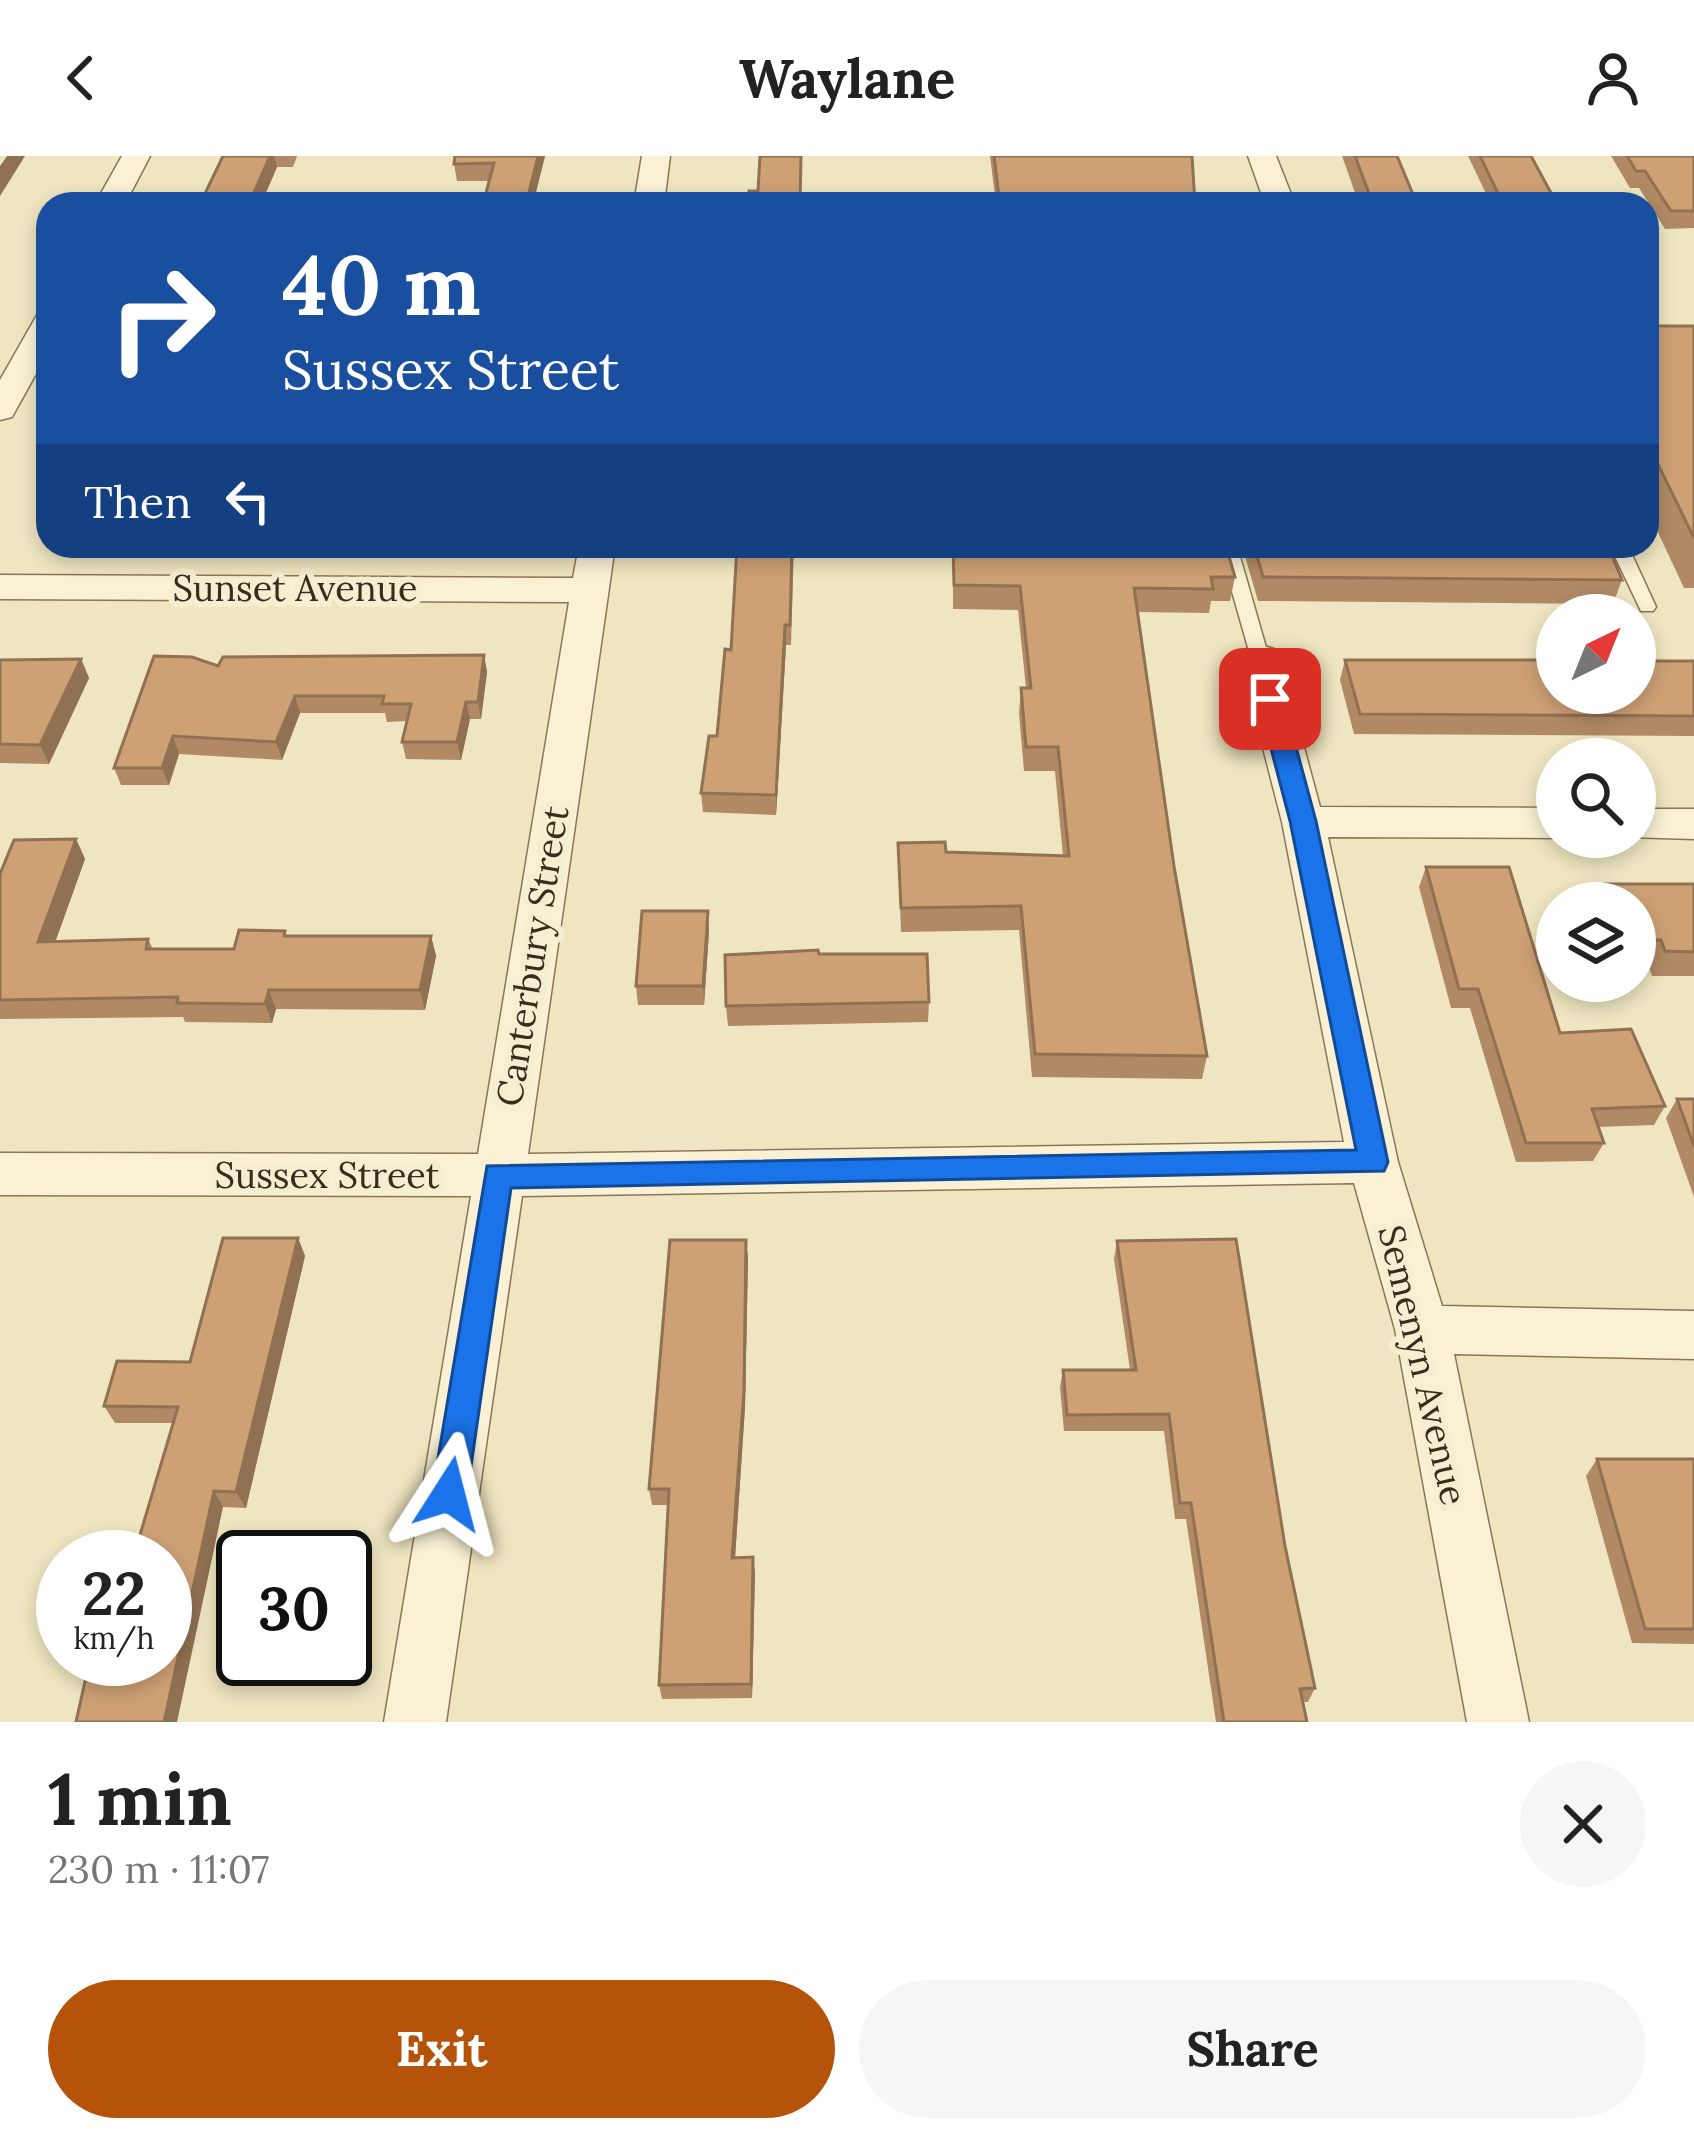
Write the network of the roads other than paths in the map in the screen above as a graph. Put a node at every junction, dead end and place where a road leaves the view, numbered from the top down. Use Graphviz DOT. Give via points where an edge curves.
graph roads {
  1 [pos="136,156"];
  2 [pos="656,156"];
  3 [pos="1262,156"];
  4 [pos="116,192"];
  5 [pos="651,192"];
  6 [pos="1276,192"];
  7 [pos="36,344"];
  8 [pos="0,410"];
  9 [pos="594,558"];
  10 [pos="1231,558"];
  11 [pos="1625,558"];
  12 [pos="0,587"];
  13 [pos="590,590"];
  14 [pos="1642,594"];
  15 [pos="1260,658"];
  16 [pos="1303,821"];
  17 [pos="1536,823"];
  18 [pos="1656,824"];
  19 [pos="1694,824"];
  20 [pos="1373,1162"];
  21 [pos="0,1174"];
  22 [pos="497,1175"];
  23 [pos="1422,1329"];
  24 [pos="1694,1335"];
  25 [pos="415,1722"];
  26 [pos="1498,1722"];
  1 -- 4 [label="street"];
  2 -- 5 [label="street"];
  3 -- 6 [label="street"];
  7 -- 8 [label="street"];
  9 -- 13 [label="street, Canterbury Street"];
  10 -- 15 [label="lane"];
  11 -- 14 [label="lane"];
  12 -- 13 [label="street, Sunset Avenue"];
  13 -- 22 [label="street, Canterbury Street"];
  15 -- 16 [label="street, Semenyn Avenue"];
  16 -- 17 [label="street"];
  16 -- 20 [label="street, Semenyn Avenue"];
  18 -- 19 [label="street"];
  20 -- 22 [label="street, Sussex Street"];
  20 -- 23 [label="street, Semenyn Avenue"];
  21 -- 22 [label="street, Sussex Street"];
  22 -- 25 [label="street, Canterbury Street"];
  23 -- 24 [label="street"];
  23 -- 26 [label="street, Semenyn Avenue"];
}
